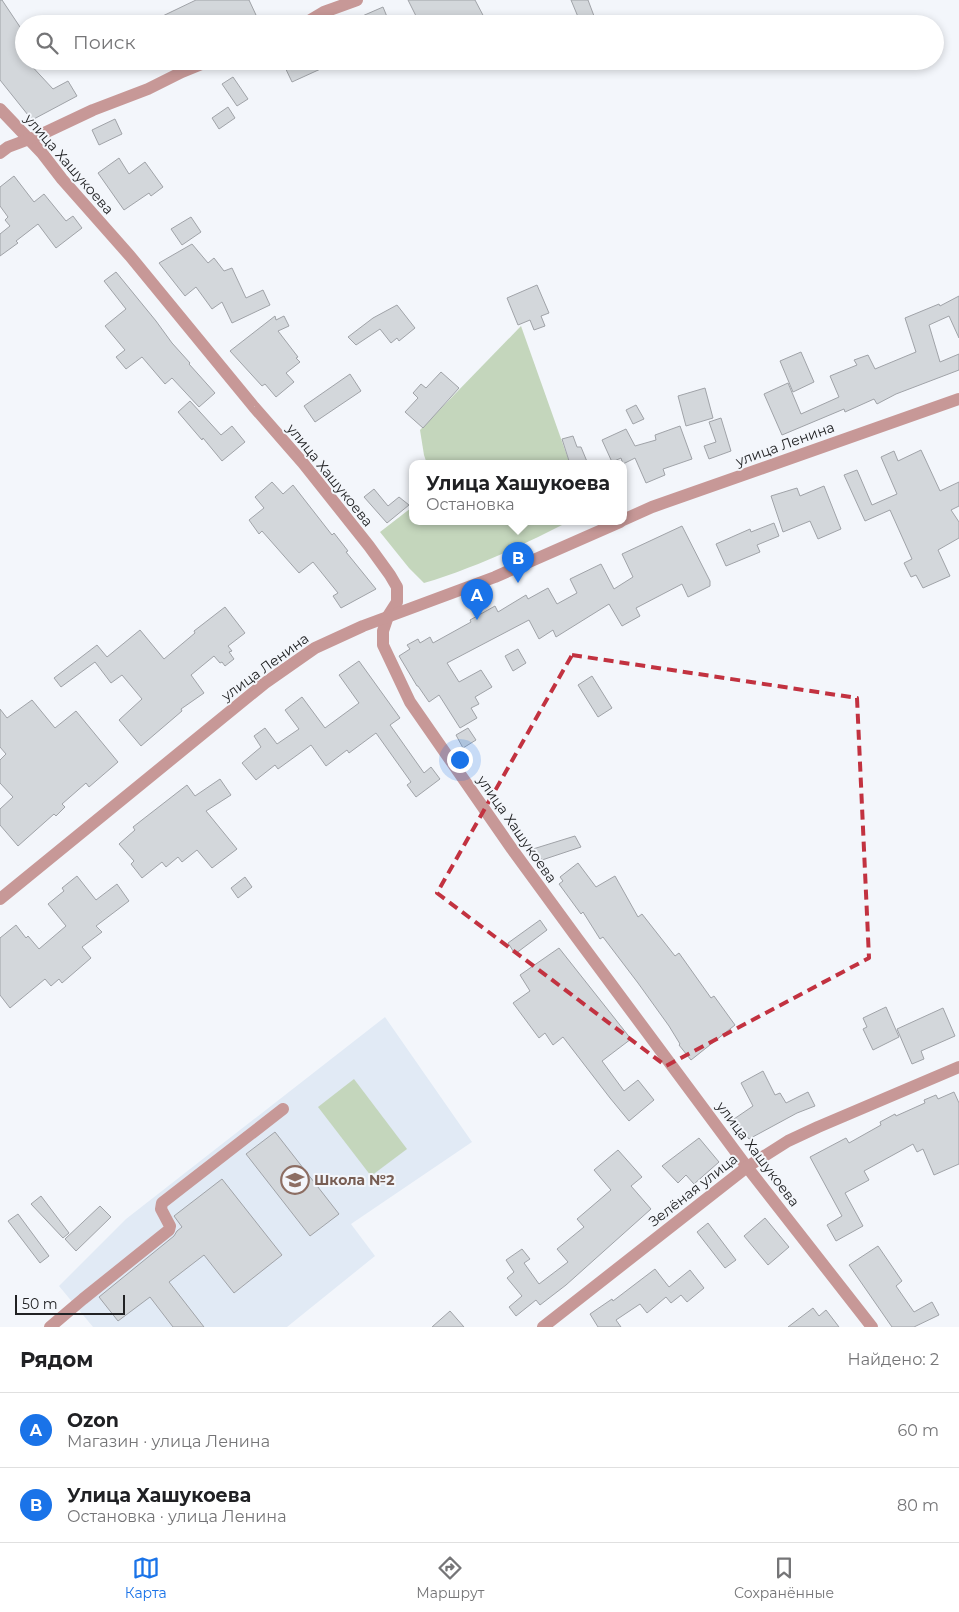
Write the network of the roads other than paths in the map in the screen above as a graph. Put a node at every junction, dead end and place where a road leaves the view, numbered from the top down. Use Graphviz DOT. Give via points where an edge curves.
graph roads {
  1 [pos="357,0"];
  2 [pos="319,15"];
  3 [pos="187,70"];
  4 [pos="0,109"];
  5 [pos="28,139"];
  6 [pos="0,153"];
  7 [pos="959,398"];
  8 [pos="627,519"];
  9 [pos="613,525"];
  10 [pos="388,616"];
  11 [pos="0,899"];
  12 [pos="959,1067"];
  13 [pos="283,1109"];
  14 [pos="746,1166"];
  15 [pos="50,1327"];
  16 [pos="543,1327"];
  17 [pos="872,1327"];
  1 -- 2 [label="street"];
  3 -- 5 [label="street"];
  4 -- 5 [label="street, улица Хашукоева"];
  5 -- 6 [label="street"];
  5 -- 10 [label="street, улица Хашукоева" via="130,256 369,546 397,587 397,602"];
  7 -- 8 [label="street, улица Ленина"];
  9 -- 10 [label="street, улица Ленина" via="495,577"];
  10 -- 11 [label="street, улица Ленина" via="338,636 286,667"];
  10 -- 14 [label="street, улица Хашукоева" via="383,646 410,702 512,849"];
  12 -- 14 [label="street, Зелёная улица" via="810,1130"];
  13 -- 15 [label="street" via="162,1203 161,1209 170,1226 168,1230"];
  14 -- 16 [label="street, Зелёная улица"];
  14 -- 17 [label="street, улица Хашукоева"];
}
